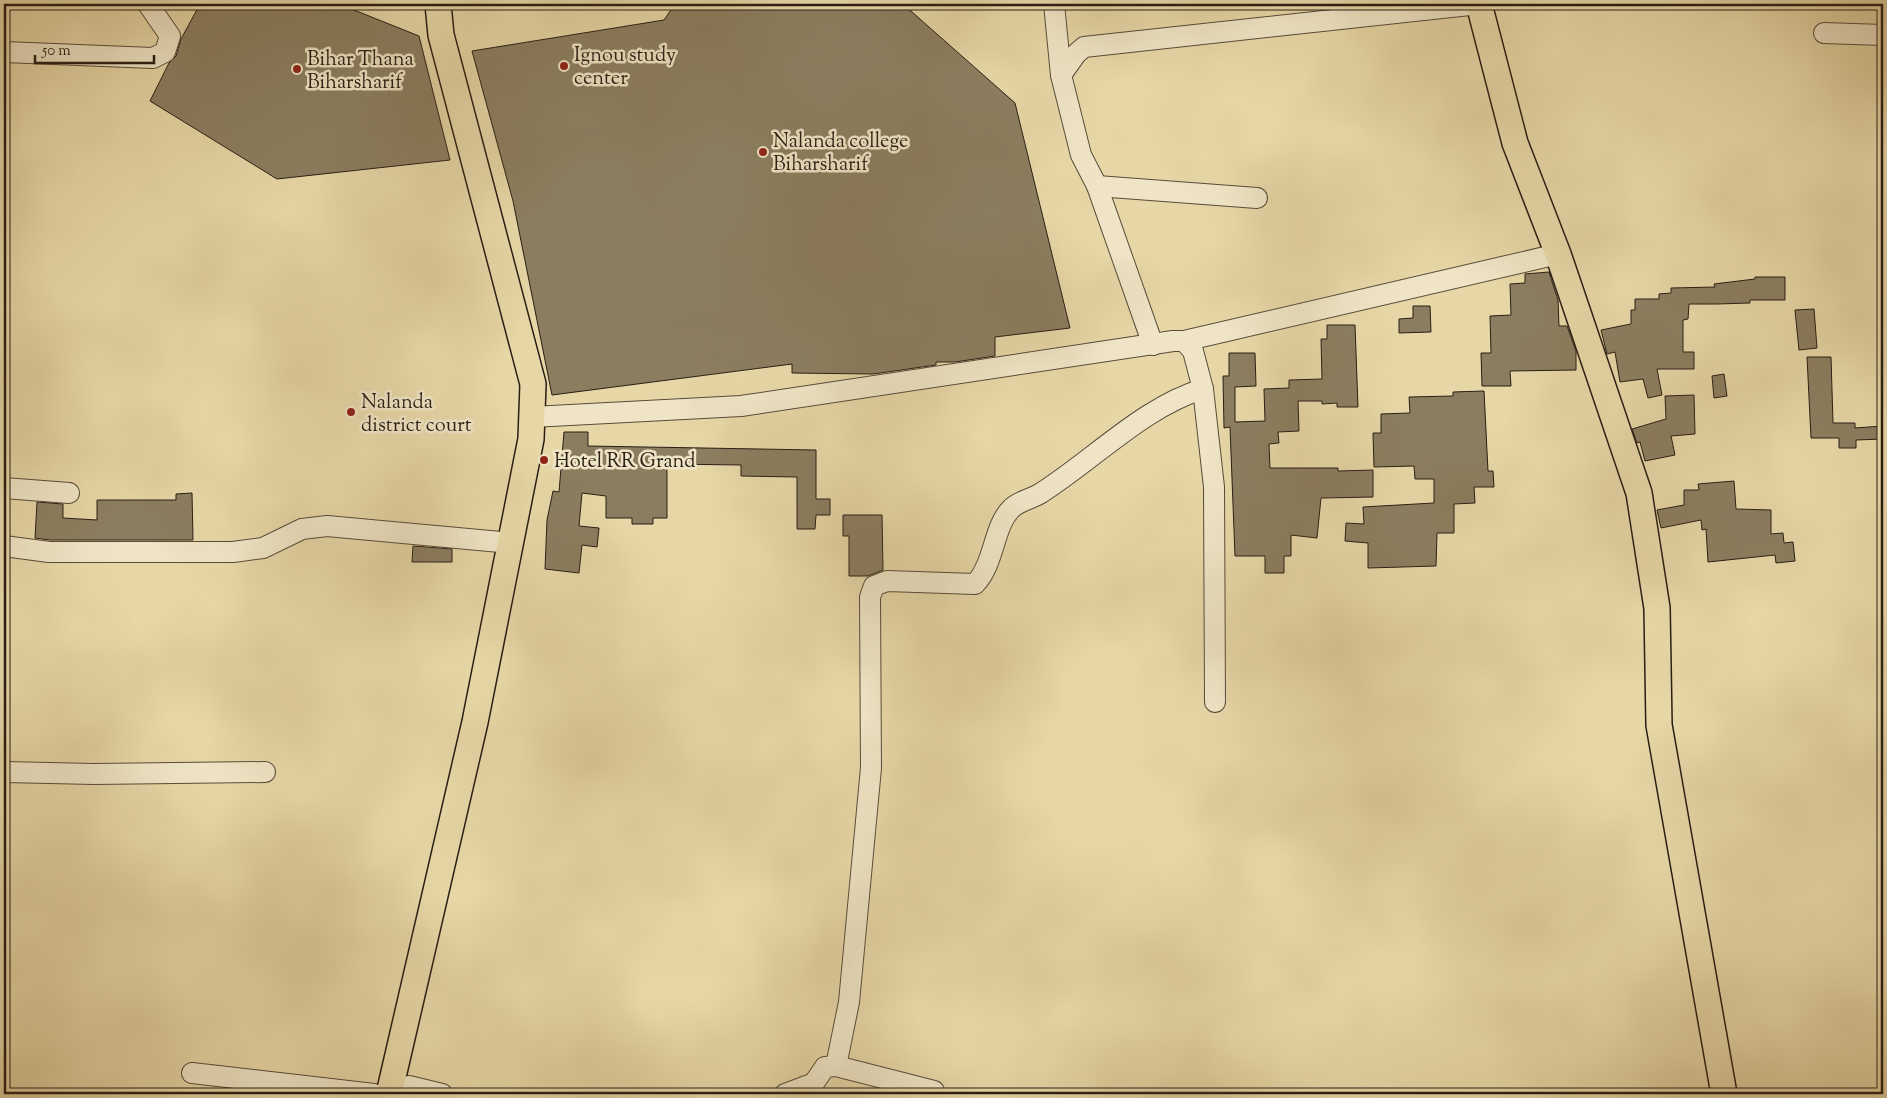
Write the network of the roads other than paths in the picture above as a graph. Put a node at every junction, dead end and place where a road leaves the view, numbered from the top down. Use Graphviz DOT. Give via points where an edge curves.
graph roads {
  1 [pos="148,4"];
  2 [pos="438,4"];
  3 [pos="1054,4"];
  4 [pos="1479,4"];
  5 [pos="1824,34"];
  6 [pos="1883,35"];
  7 [pos="4,52"];
  8 [pos="1061,75"];
  9 [pos="1097,186"];
  10 [pos="1257,198"];
  11 [pos="1558,254"];
  12 [pos="1184,342"];
  13 [pos="1153,345"];
  14 [pos="1203,389"];
  15 [pos="532,417"];
  16 [pos="4,488"];
  17 [pos="70,493"];
  18 [pos="511,543"];
  19 [pos="4,546"];
  20 [pos="1215,702"];
  21 [pos="4,772"];
  22 [pos="264,772"];
  23 [pos="836,1066"];
  24 [pos="192,1073"];
  25 [pos="934,1090"];
  26 [pos="374,1094"];
  27 [pos="391,1094"];
  28 [pos="442,1094"];
  29 [pos="785,1094"];
  30 [pos="1724,1094"];
  1 -- 7 [label="street" via="170,36 165,52 153,58"];
  2 -- 15 [label="main road" via="440,34 532,384"];
  3 -- 8 [label="street"];
  4 -- 8 [label="street" via="1084,47"];
  4 -- 11 [label="main road" via="1515,143"];
  5 -- 6 [label="street"];
  8 -- 9 [label="street" via="1081,155"];
  9 -- 10 [label="street"];
  9 -- 13 [label="street"];
  11 -- 12 [label="street"];
  11 -- 30 [label="main road" via="1639,493 1657,608 1659,725"];
  12 -- 13 [label="street"];
  12 -- 14 [label="street" via="1193,351"];
  13 -- 15 [label="street" via="741,406"];
  14 -- 20 [label="street" via="1214,487"];
  14 -- 23 [label="street" via="1169,401 1040,494 1011,509 984,574 975,584 887,581 874,586 870,597 871,768 849,1002"];
  15 -- 18 [label="main road" via="531,440"];
  16 -- 17 [label="street"];
  18 -- 19 [label="street" via="327,526 302,529 263,548 233,552 49,552"];
  18 -- 27 [label="main road" via="475,722"];
  21 -- 22 [label="street"];
  23 -- 25 [label="street"];
  23 -- 29 [label="street" via="825,1068 814,1084"];
  24 -- 26 [label="street"];
  27 -- 28 [label="street" via="409,1086"];
}
